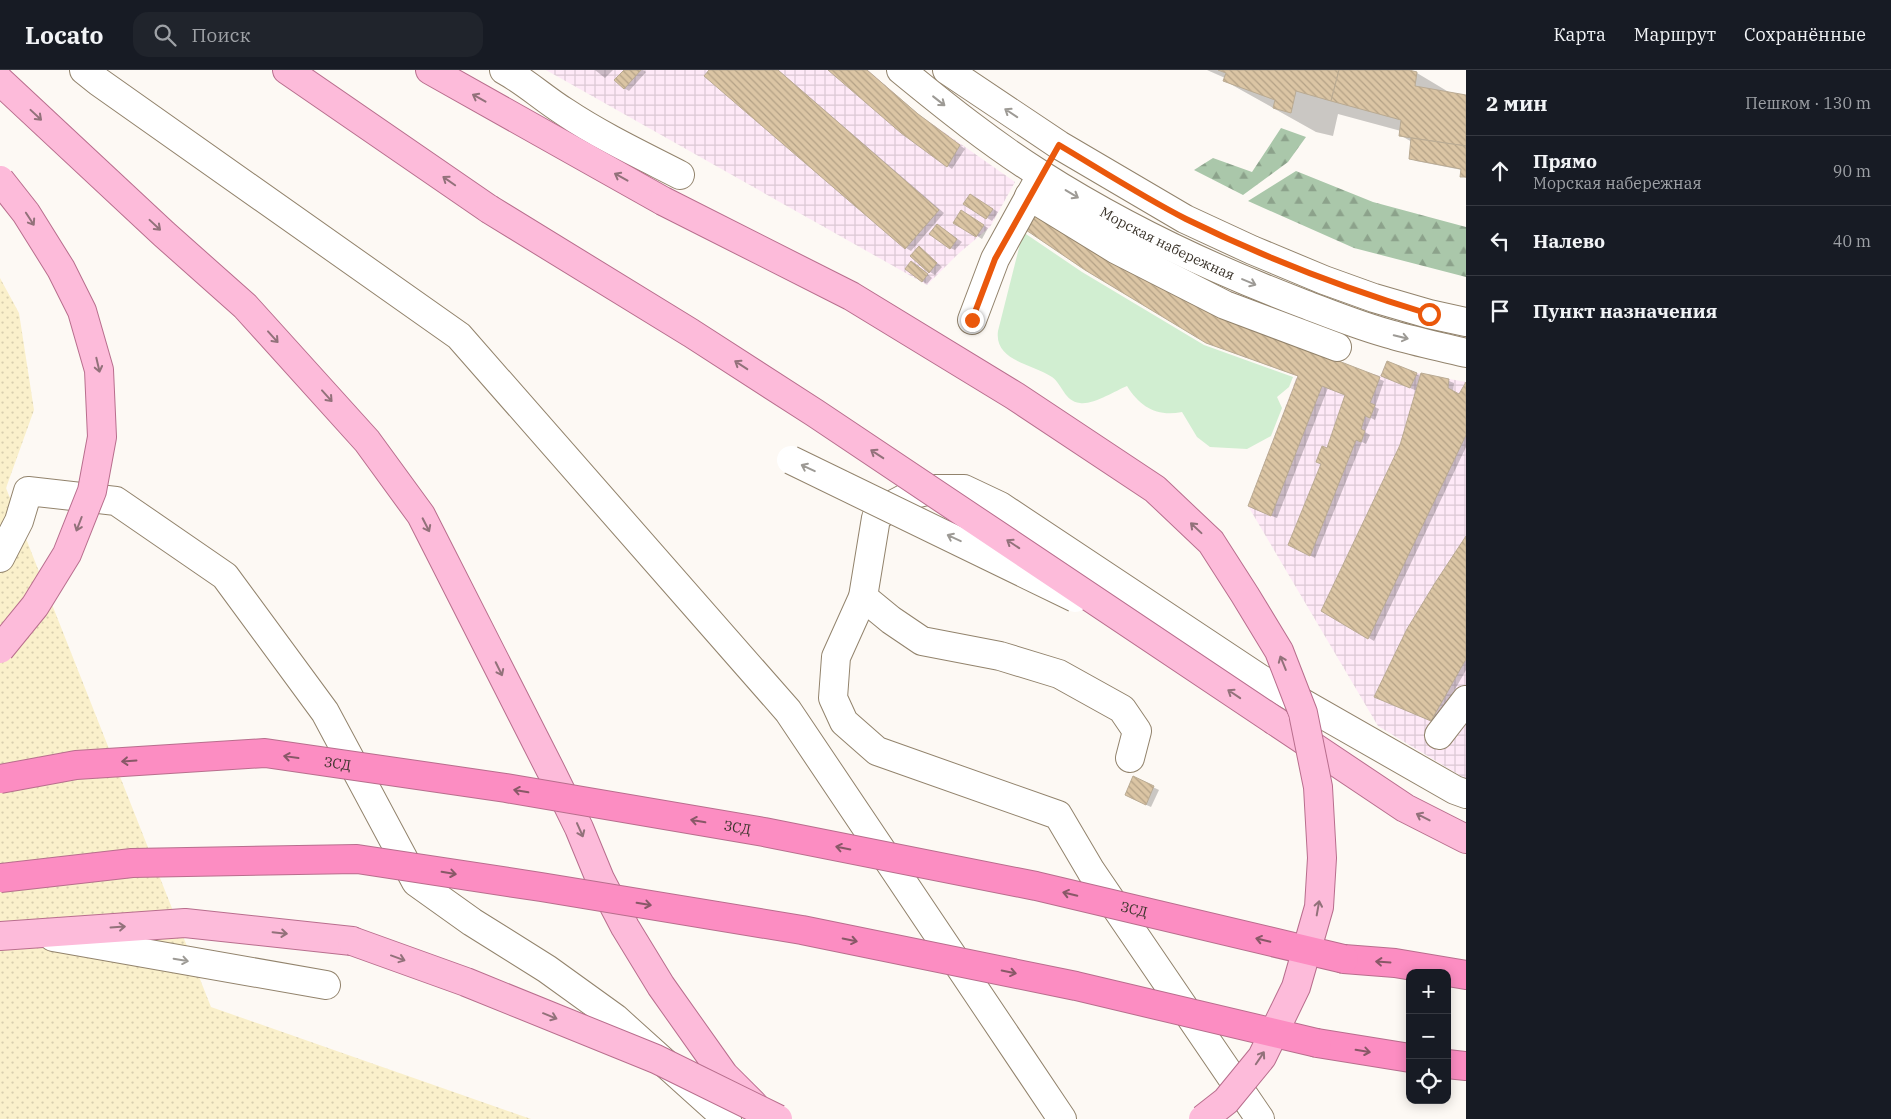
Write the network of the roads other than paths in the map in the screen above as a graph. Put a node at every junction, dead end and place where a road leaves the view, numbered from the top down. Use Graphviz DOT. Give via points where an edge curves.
graph roads {
  1 [pos="287,70"];
  2 [pos="430,70"];
  3 [pos="901,70"];
  4 [pos="947,70"];
  5 [pos="508,71"];
  6 [pos="92,76"];
  7 [pos="0,81"];
  8 [pos="1048,138"];
  9 [pos="1018,159"];
  10 [pos="680,175"];
  11 [pos="0,180"];
  12 [pos="1035,185"];
  13 [pos="972,320"];
  14 [pos="1466,322"];
  15 [pos="1338,347"];
  16 [pos="1466,353"];
  17 [pos="791,460"];
  18 [pos="0,558"];
  19 [pos="863,597"];
  20 [pos="1139,630"];
  21 [pos="0,649"];
  22 [pos="1466,700"];
  23 [pos="1439,735"];
  24 [pos="1130,758"];
  25 [pos="0,779"];
  26 [pos="1466,794"];
  27 [pos="1466,839"];
  28 [pos="0,878"];
  29 [pos="416,882"];
  30 [pos="0,887"];
  31 [pos="30,933"];
  32 [pos="0,936"];
  33 [pos="1466,975"];
  34 [pos="326,985"];
  35 [pos="1406,1057"];
  36 [pos="1451,1064"];
  37 [pos="1466,1066"];
  38 [pos="728,1119"];
  39 [pos="768,1119"];
  40 [pos="778,1119"];
  41 [pos="1062,1119"];
  42 [pos="1203,1119"];
  43 [pos="1260,1119"];
  20 -- 1 [label="main road, one-way, bridge" via="815,412 489,209"];
  42 -- 2 [label="main road, one-way, bridge" via="1226,1101 1262,1057 1296,987 1319,907 1322,858 1318,787 1303,713 1278,651 1211,542 1155,489 1015,396 851,296 663,201"];
  3 -- 9 [label="street, Морская набережная, one-way"];
  8 -- 4 [label="street, one-way"];
  5 -- 10 [label="street" via="616,143"];
  6 -- 41 [label="street" via="460,336 788,712"];
  7 -- 39 [label="main road, one-way" via="246,306 367,442 421,515 552,773 625,927 661,986 724,1075"];
  8 -- 9 [label="street"];
  8 -- 12 [label="street"];
  8 -- 14 [label="street" via="1185,218 1252,250 1374,298"];
  9 -- 12 [label="street, Морская набережная"];
  11 -- 21 [label="main road, one-way, bridge" via="26,213 61,269 82,311 99,370 102,437 92,491 67,554 35,606"];
  12 -- 13 [label="street" via="995,259"];
  12 -- 15 [label="street" via="1117,250 1225,305"];
  12 -- 16 [label="street, Морская набережная, one-way" via="1092,206 1151,238 1277,294 1392,335"];
  20 -- 17 [label="street, one-way, bridge"];
  18 -- 29 [label="street" via="19,522 28,491 116,501 225,576 326,712"];
  19 -- 24 [label="street" via="922,641 1000,656 1058,674 1122,709 1137,730"];
  19 -- 26 [label="street" via="876,518 911,495 935,489 964,489 1000,506 1259,678"];
  19 -- 43 [label="street" via="836,657 833,698 844,722 877,751 1058,815 1091,871"];
  27 -- 20 [label="main road, one-way, bridge" via="1405,808"];
  22 -- 23 [label="street"];
  33 -- 25 [label="highway, ЗСД, one-way, bridge" via="1395,963 1344,959 1036,886 764,832 506,788 265,753 76,765"];
  28 -- 35 [label="highway, one-way, bridge" via="132,863 357,859 802,930 1076,986 1317,1044"];
  29 -- 30 [label="street" via="324,868 229,868 93,875"];
  29 -- 38 [label="street" via="472,922 548,969 615,1018"];
  31 -- 32 [label="main road"];
  31 -- 34 [label="street, one-way"];
  31 -- 40 [label="main road, one-way, bridge" via="185,923 352,941 466,982 656,1059"];
  36 -- 37 [label="highway"];
}
